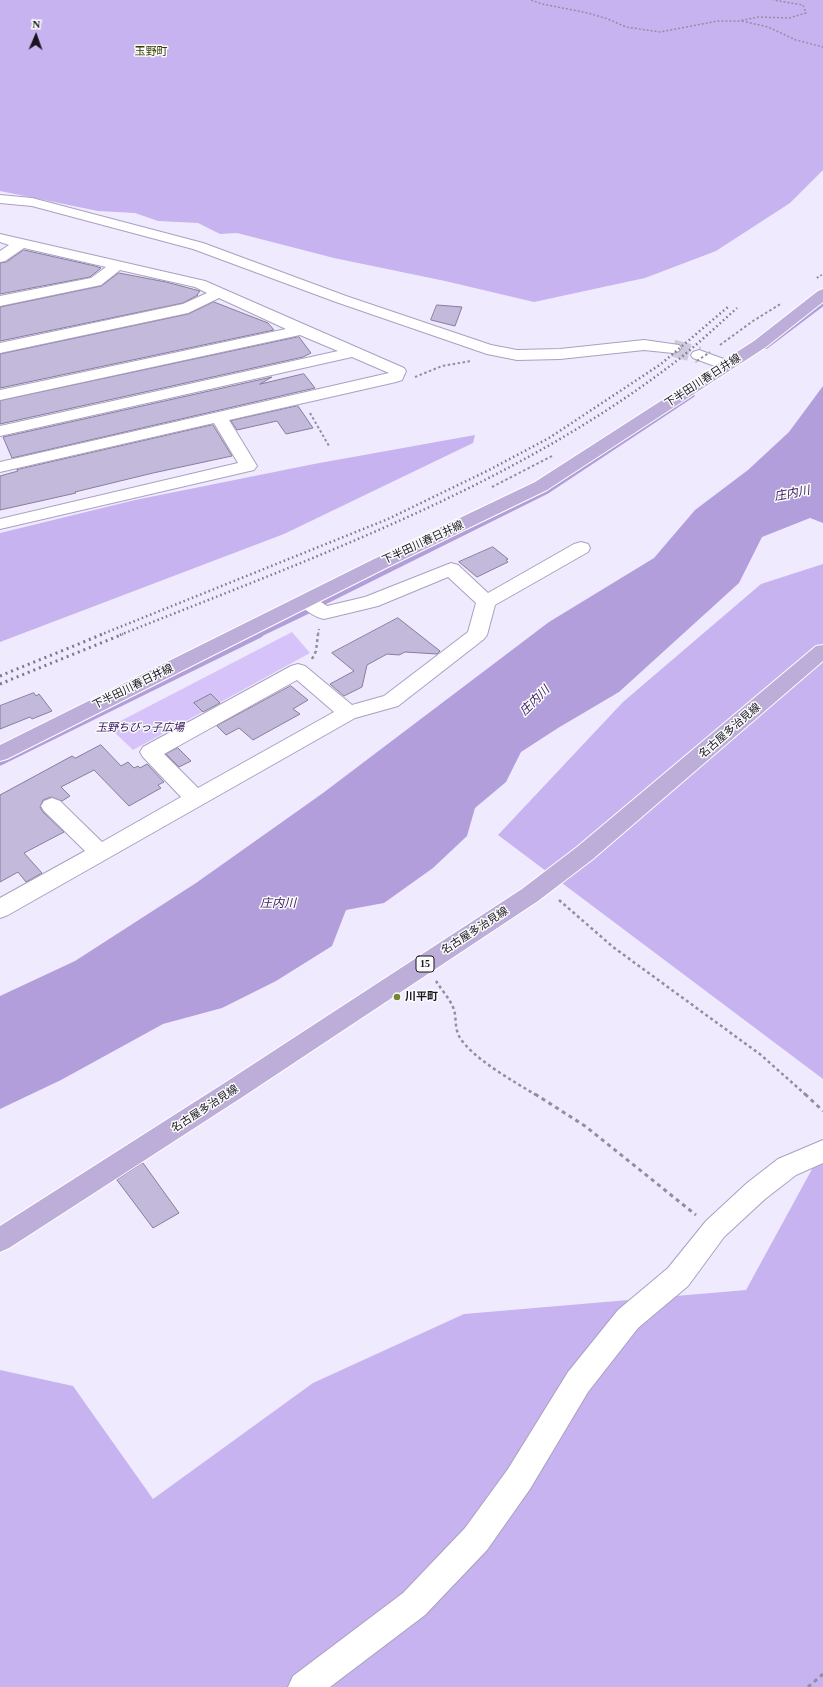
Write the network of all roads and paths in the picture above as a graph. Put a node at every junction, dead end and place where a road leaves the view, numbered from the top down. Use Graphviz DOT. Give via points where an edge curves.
graph roads {
  1 [pos="531,0"];
  2 [pos="773,0"];
  3 [pos="739,21"];
  4 [pos="823,47"];
  5 [pos="0,199"];
  6 [pos="0,238"];
  7 [pos="21,243"];
  8 [pos="0,258"];
  9 [pos="117,265"];
  10 [pos="218,293"];
  11 [pos="823,294"];
  12 [pos="787,299"];
  13 [pos="0,302"];
  14 [pos="302,330"];
  15 [pos="718,346"];
  16 [pos="0,348"];
  17 [pos="673,348"];
  18 [pos="714,349"];
  19 [pos="355,352"];
  20 [pos="702,356"];
  21 [pos="726,366"];
  22 [pos="0,395"];
  23 [pos="219,417"];
  24 [pos="0,431"];
  25 [pos="2,462"];
  26 [pos="0,524"];
  27 [pos="581,548"];
  28 [pos="307,601"];
  29 [pos="486,602"];
  30 [pos="324,613"];
  31 [pos="823,651"];
  32 [pos="298,671"];
  33 [pos="348,713"];
  34 [pos="0,754"];
  35 [pos="196,799"];
  36 [pos="52,806"];
  37 [pos="100,853"];
  38 [pos="540,887"];
  39 [pos="0,908"];
  40 [pos="423,966"];
  41 [pos="823,1111"];
  42 [pos="823,1151"];
  43 [pos="714,1229"];
  44 [pos="0,1240"];
  45 [pos="823,1674"];
  46 [pos="304,1687"];
  47 [pos="808,1687"];
  1 -- 3 [label="path" via="588,13 626,27 660,32 718,21"];
  2 -- 3 [label="path" via="803,5 806,12 789,18 758,17"];
  3 -- 4 [label="path" via="768,27 796,40"];
  5 -- 17 [label="street" via="32,202 198,246 486,349 518,355 560,354 644,345"];
  6 -- 7 [label="street"];
  7 -- 8 [label="street"];
  7 -- 9 [label="street"];
  9 -- 10 [label="street" via="200,284"];
  9 -- 13 [label="street" via="96,282"];
  10 -- 14 [label="street"];
  10 -- 16 [label="street" via="188,308"];
  11 -- 21 [label="main road, 下半田川春日井線" via="760,344"];
  12 -- 15 [label="path"];
  14 -- 19 [label="street"];
  14 -- 22 [label="street"];
  18 -- 20 [label="path"];
  19 -- 23 [label="street" via="398,371 396,377"];
  19 -- 24 [label="street"];
  20 -- 21 [label="street"];
  21 -- 28 [label="main road, 下半田川春日井線" via="541,486"];
  23 -- 25 [label="street"];
  23 -- 26 [label="street" via="248,466"];
  27 -- 29 [label="street"];
  28 -- 30 [label="street"];
  28 -- 34 [label="main road, 下半田川春日井線"];
  29 -- 30 [label="street" via="451,569 372,602"];
  29 -- 33 [label="street" via="477,635 391,701"];
  30 -- 32 [label="path" via="314,622 319,628 316,651 308,667"];
  31 -- 38 [label="main road, 名古屋多治見線 / 15" via="585,853"];
  32 -- 33 [label="street"];
  32 -- 35 [label="street" via="150,752"];
  33 -- 35 [label="street"];
  35 -- 37 [label="street"];
  36 -- 37 [label="street"];
  37 -- 39 [label="street"];
  38 -- 40 [label="main road, 名古屋多治見線 / 15"];
  38 -- 41 [label="path" via="613,947 761,1054"];
  40 -- 43 [label="path" via="453,1007 455,1027 460,1038 476,1055 585,1126"];
  40 -- 44 [label="main road, 名古屋多治見線 / 15"];
  42 -- 43 [label="street" via="787,1167"];
  43 -- 46 [label="street" via="678,1277 628,1319 578,1382 519,1479 476,1539 414,1604"];
  45 -- 47 [label="path"];
}
